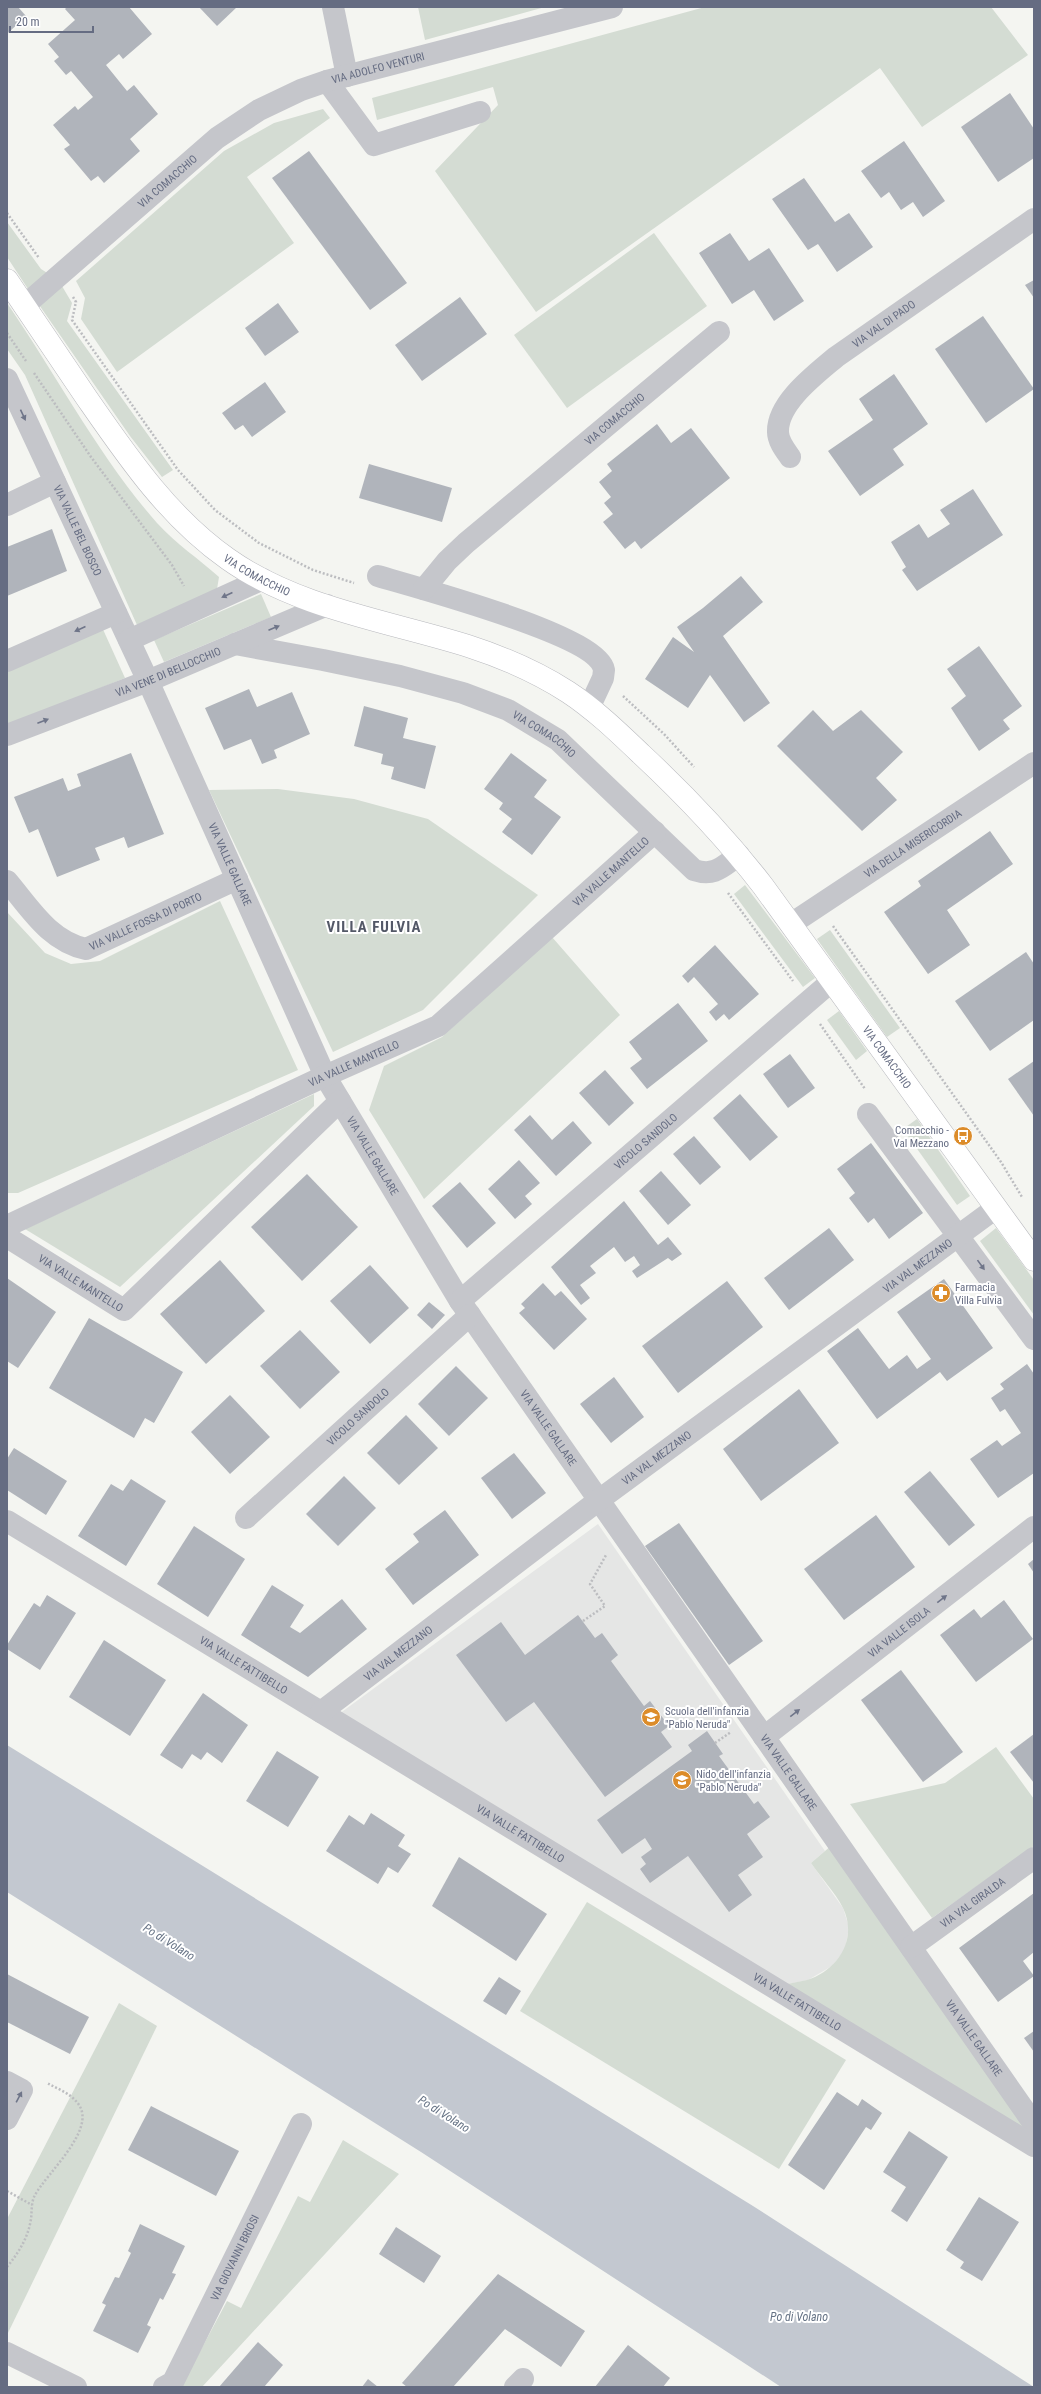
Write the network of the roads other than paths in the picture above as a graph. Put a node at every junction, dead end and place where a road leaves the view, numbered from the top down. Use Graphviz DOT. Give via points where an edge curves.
graph roads {
  1 [pos="612,7"];
  2 [pos="331,8"];
  3 [pos="337,79"];
  4 [pos="480,112"];
  5 [pos="1034,219"];
  6 [pos="7,280"];
  7 [pos="24,306"];
  8 [pos="719,332"];
  9 [pos="7,380"];
  10 [pos="790,457"];
  11 [pos="55,482"];
  12 [pos="7,504"];
  13 [pos="378,576"];
  14 [pos="263,579"];
  15 [pos="424,589"];
  16 [pos="327,605"];
  17 [pos="116,613"];
  18 [pos="129,640"];
  19 [pos="235,644"];
  20 [pos="7,661"];
  21 [pos="148,681"];
  22 [pos="589,708"];
  23 [pos="7,735"];
  24 [pos="1034,763"];
  25 [pos="655,832"];
  26 [pos="739,855"];
  27 [pos="237,879"];
  28 [pos="7,881"];
  29 [pos="791,924"];
  30 [pos="832,981"];
  31 [pos="325,1076"];
  32 [pos="340,1101"];
  33 [pos="868,1104"];
  34 [pos="996,1208"];
  35 [pos="7,1226"];
  36 [pos="958,1234"];
  37 [pos="7,1237"];
  38 [pos="1034,1260"];
  39 [pos="465,1308"];
  40 [pos="1034,1339"];
  41 [pos="599,1500"];
  42 [pos="246,1518"];
  43 [pos="7,1521"];
  44 [pos="1034,1527"];
  45 [pos="321,1712"];
  46 [pos="764,1737"];
  47 [pos="1034,1858"];
  48 [pos="911,1947"];
  49 [pos="15,2086"];
  50 [pos="7,2119"];
  51 [pos="301,2124"];
  52 [pos="1034,2124"];
  53 [pos="1034,2146"];
  54 [pos="7,2353"];
  55 [pos="76,2387"];
  56 [pos="164,2387"];
  1 -- 3 [label="street, VIA ADOLFO VENTURI"];
  2 -- 3 [label="street"];
  3 -- 4 [label="street, VIA ADOLFO VENTURI" via="374,145"];
  3 -- 7 [label="street, VIA COMACCHIO" via="301,90 259,110 217,138"];
  5 -- 10 [label="street, VIA VAL DI PADO" via="836,357 814,376 793,398 779,424 778,433"];
  6 -- 7 [label="main road, VIA COMACCHIO"];
  7 -- 14 [label="main road, VIA COMACCHIO" via="119,446 156,493 206,542 230,560"];
  8 -- 15 [label="street, VIA COMACCHIO" via="466,543 447,560"];
  9 -- 11 [label="street, VIA VALLE BEL BOSCO, one-way"];
  11 -- 12 [label="street"];
  11 -- 17 [label="street, VIA VALLE BEL BOSCO"];
  13 -- 15 [label="street"];
  14 -- 16 [label="main road, VIA COMACCHIO"];
  14 -- 18 [label="street, one-way"];
  15 -- 22 [label="street" via="520,620 596,656 603,666 603,678"];
  19 -- 16 [label="street, VIA VENE DI BELLOCCHIO, one-way"];
  16 -- 22 [label="main road, VIA COMACCHIO" via="495,656 544,678"];
  17 -- 18 [label="street, VIA VALLE BEL BOSCO"];
  17 -- 20 [label="street, one-way"];
  18 -- 21 [label="street, VIA VALLE BEL BOSCO"];
  19 -- 21 [label="street, VIA VENE DI BELLOCCHIO"];
  19 -- 25 [label="street, VIA COMACCHIO" via="400,676 462,693 508,710 558,740"];
  23 -- 21 [label="street, VIA VENE DI BELLOCCHIO, one-way"];
  21 -- 27 [label="street, VIA VALLE GALLARE"];
  22 -- 26 [label="main road, VIA COMACCHIO" via="668,780"];
  24 -- 29 [label="street, VIA DELLA MISERICORDIA"];
  25 -- 26 [label="street, VIA COMACCHIO" via="694,870 706,874"];
  25 -- 31 [label="street, VIA VALLE MANTELLO" via="438,1026"];
  26 -- 29 [label="main road, VIA COMACCHIO"];
  27 -- 28 [label="street, VIA VALLE FOSSA DI PORTO" via="86,949 72,946 55,937"];
  27 -- 31 [label="street, VIA VALLE GALLARE"];
  29 -- 30 [label="main road, VIA COMACCHIO"];
  30 -- 34 [label="main road, VIA COMACCHIO"];
  30 -- 39 [label="street, VICOLO SANDOLO"];
  31 -- 32 [label="street, VIA VALLE GALLARE"];
  31 -- 35 [label="street, VIA VALLE MANTELLO"];
  32 -- 37 [label="street, VIA VALLE MANTELLO" via="124,1310"];
  32 -- 39 [label="street, VIA VALLE GALLARE"];
  33 -- 36 [label="street"];
  34 -- 36 [label="street, VIA VAL MEZZANO"];
  34 -- 38 [label="main road, VIA COMACCHIO"];
  36 -- 40 [label="street, one-way"];
  36 -- 41 [label="street, VIA VAL MEZZANO"];
  39 -- 41 [label="street, VIA VALLE GALLARE"];
  39 -- 42 [label="street, VICOLO SANDOLO"];
  41 -- 45 [label="street, VIA VAL MEZZANO"];
  41 -- 46 [label="street, VIA VALLE GALLARE"];
  43 -- 45 [label="street, VIA VALLE FATTIBELLO"];
  46 -- 44 [label="street, VIA VALLE ISOLA, one-way"];
  45 -- 53 [label="street, VIA VALLE FATTIBELLO"];
  46 -- 48 [label="street, VIA VALLE GALLARE"];
  47 -- 48 [label="street, VIA VAL GIRALDA"];
  48 -- 52 [label="street, VIA VALLE GALLARE"];
  50 -- 49 [label="street, one-way"];
  51 -- 56 [label="street, VIA GIOVANNI BRIOSI" via="174,2382"];
  54 -- 55 [label="street"];
}
